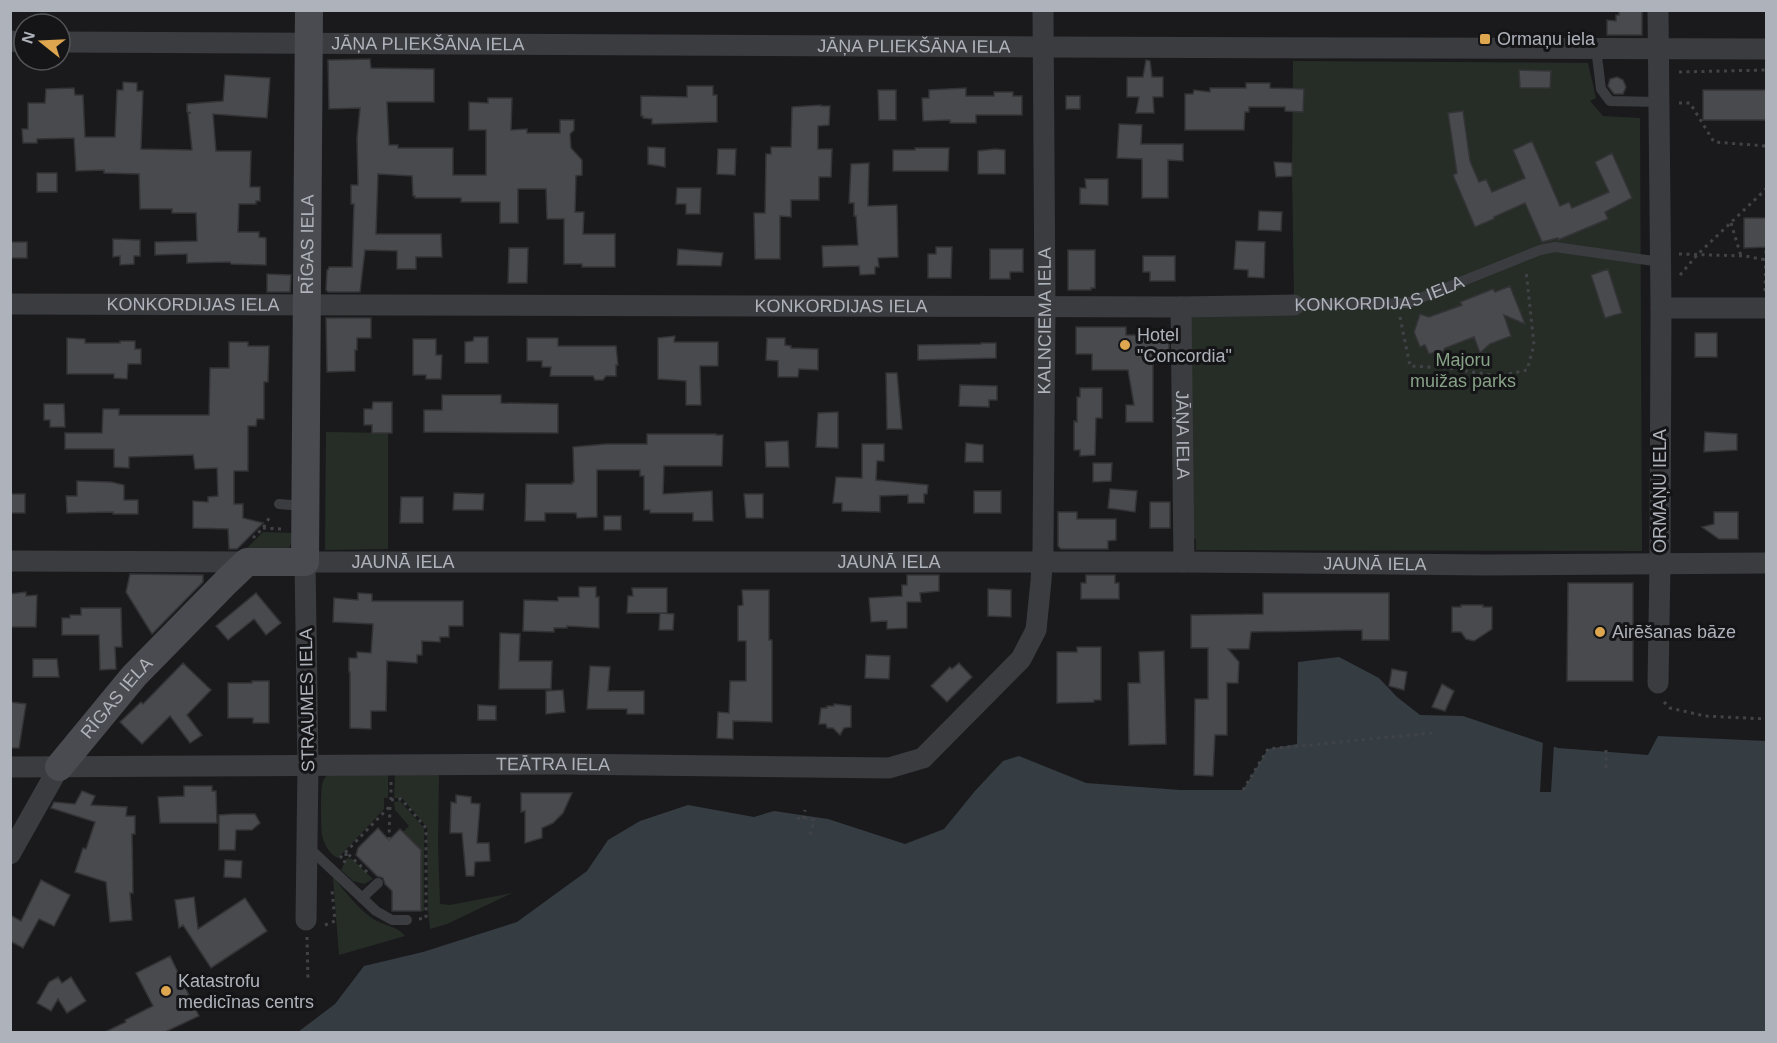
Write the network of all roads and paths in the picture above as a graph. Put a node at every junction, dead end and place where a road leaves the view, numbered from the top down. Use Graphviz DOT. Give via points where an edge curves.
graph roads {
  1 [pos="309,10"];
  2 [pos="1043,10"];
  3 [pos="1658,10"];
  4 [pos="72,42"];
  5 [pos="309,43"];
  6 [pos="1042,47"];
  7 [pos="1596,48"];
  8 [pos="1658,48"];
  9 [pos="1767,49"];
  10 [pos="1767,70"];
  11 [pos="1679,72"];
  12 [pos="1669,103"];
  13 [pos="1767,146"];
  14 [pos="1767,189"];
  15 [pos="1731,223"];
  16 [pos="1766,248"];
  17 [pos="1698,254"];
  18 [pos="1524,256"];
  19 [pos="1741,256"];
  20 [pos="1670,258"];
  21 [pos="1766,260"];
  22 [pos="1678,276"];
  23 [pos="1408,303"];
  24 [pos="10,304"];
  25 [pos="308,304"];
  26 [pos="1294,305"];
  27 [pos="1045,307"];
  28 [pos="1181,307"];
  29 [pos="1661,308"];
  30 [pos="1766,308"];
  31 [pos="296,496"];
  32 [pos="10,561"];
  33 [pos="247,562"];
  34 [pos="305,562"];
  35 [pos="1043,562"];
  36 [pos="1184,562"];
  37 [pos="1767,563"];
  38 [pos="1660,564"];
  39 [pos="1036,630"];
  40 [pos="1658,683"];
  41 [pos="1767,719"];
  42 [pos="1432,733"];
  43 [pos="1606,749"];
  44 [pos="308,765"];
  45 [pos="10,767"];
  46 [pos="59,767"];
  47 [pos="1606,768"];
  48 [pos="391,774"];
  49 [pos="1243,790"];
  50 [pos="391,800"];
  51 [pos="390,806"];
  52 [pos="806,810"];
  53 [pos="797,818"];
  54 [pos="804,818"];
  55 [pos="809,839"];
  56 [pos="389,840"];
  57 [pos="308,847"];
  58 [pos="346,852"];
  59 [pos="10,854"];
  60 [pos="334,871"];
  61 [pos="378,883"];
  62 [pos="362,898"];
  63 [pos="407,920"];
  64 [pos="307,926"];
  65 [pos="308,982"];
  1 -- 5 [label="street, RĪGAS IELA"];
  2 -- 6 [label="street, KALNCIEMA IELA"];
  3 -- 8 [label="street, ORMAŅU IELA"];
  4 -- 5 [label="street, JĀŅA PLIEKŠĀNA IELA"];
  5 -- 6 [label="street, JĀŅA PLIEKŠĀNA IELA"];
  5 -- 25 [label="street, RĪGAS IELA"];
  6 -- 7 [label="street, JĀŅA PLIEKŠĀNA IELA"];
  6 -- 27 [label="street, KALNCIEMA IELA"];
  7 -- 8 [label="street, JĀŅA PLIEKŠĀNA IELA"];
  7 -- 12 [label="lane" via="1601,89 1610,101"];
  8 -- 9 [label="street, JĀŅA PLIEKŠĀNA IELA"];
  8 -- 12 [label="street, ORMAŅU IELA"];
  10 -- 11 [label="path"];
  12 -- 13 [label="path" via="1690,104 1714,142"];
  12 -- 20 [label="street, ORMAŅU IELA"];
  14 -- 15 [label="path"];
  15 -- 17 [label="path"];
  15 -- 19 [label="path"];
  16 -- 21 [label="path"];
  17 -- 19 [label="path"];
  17 -- 20 [label="path"];
  17 -- 22 [label="path"];
  18 -- 20 [label="lane, KONKORDIJAS IELA" via="1555,247"];
  18 -- 23 [label="lane, KONKORDIJAS IELA"];
  18 -- 23 [label="path" via="1534,345 1527,370 1499,375 1410,366 1399,315"];
  19 -- 21 [label="path"];
  20 -- 29 [label="street, ORMAŅU IELA"];
  21 -- 30 [label="path"];
  23 -- 26 [label="lane, KONKORDIJAS IELA"];
  24 -- 25 [label="street, KONKORDIJAS IELA"];
  25 -- 27 [label="street, KONKORDIJAS IELA"];
  25 -- 31 [label="street, RĪGAS IELA"];
  26 -- 28 [label="street, KONKORDIJAS IELA"];
  27 -- 28 [label="street, KONKORDIJAS IELA"];
  27 -- 35 [label="street, KALNCIEMA IELA"];
  28 -- 36 [label="street, JĀŅA IELA"];
  29 -- 30 [label="street"];
  29 -- 38 [label="street, ORMAŅU IELA"];
  31 -- 34 [label="street, STRAUMES IELA"];
  32 -- 33 [label="street, JAUNĀ IELA"];
  33 -- 34 [label="street, JAUNĀ IELA"];
  33 -- 46 [label="street, RĪGAS IELA" via="134,676"];
  34 -- 35 [label="street, JAUNĀ IELA"];
  34 -- 44 [label="street, STRAUMES IELA"];
  35 -- 36 [label="street, JAUNĀ IELA"];
  35 -- 39 [label="street, KALNCIEMA IELA"];
  36 -- 38 [label="street, JAUNĀ IELA"];
  37 -- 38 [label="street, JAUNĀ IELA"];
  38 -- 40 [label="street, ORMAŅU IELA"];
  39 -- 44 [label="street, TEĀTRA IELA" via="1020,658 923,758 889,768"];
  40 -- 41 [label="path" via="1660,698 1670,708 1705,716"];
  42 -- 49 [label="path" via="1268,749"];
  43 -- 47 [label="path"];
  44 -- 46 [label="street, TEĀTRA IELA"];
  44 -- 57 [label="street, STRAUMES IELA"];
  45 -- 46 [label="street, TEĀTRA IELA"];
  46 -- 59 [label="street, RĪGAS IELA"];
  48 -- 50 [label="path"];
  50 -- 51 [label="path"];
  50 -- 63 [label="path" via="401,800 426,828 426,918"];
  51 -- 56 [label="path"];
  51 -- 58 [label="path"];
  52 -- 54 [label="path"];
  53 -- 54 [label="path"];
  54 -- 55 [label="path" via="814,820"];
  57 -- 60 [label="lane"];
  57 -- 64 [label="street, STRAUMES IELA"];
  58 -- 60 [label="path" via="346,858"];
  58 -- 60 [label="path" via="337,861 332,858"];
  58 -- 61 [label="path"];
  60 -- 62 [label="lane"];
  60 -- 64 [label="path" via="335,921 312,930"];
  61 -- 62 [label="lane"];
  62 -- 63 [label="lane" via="392,920"];
  64 -- 65 [label="path"];
}
